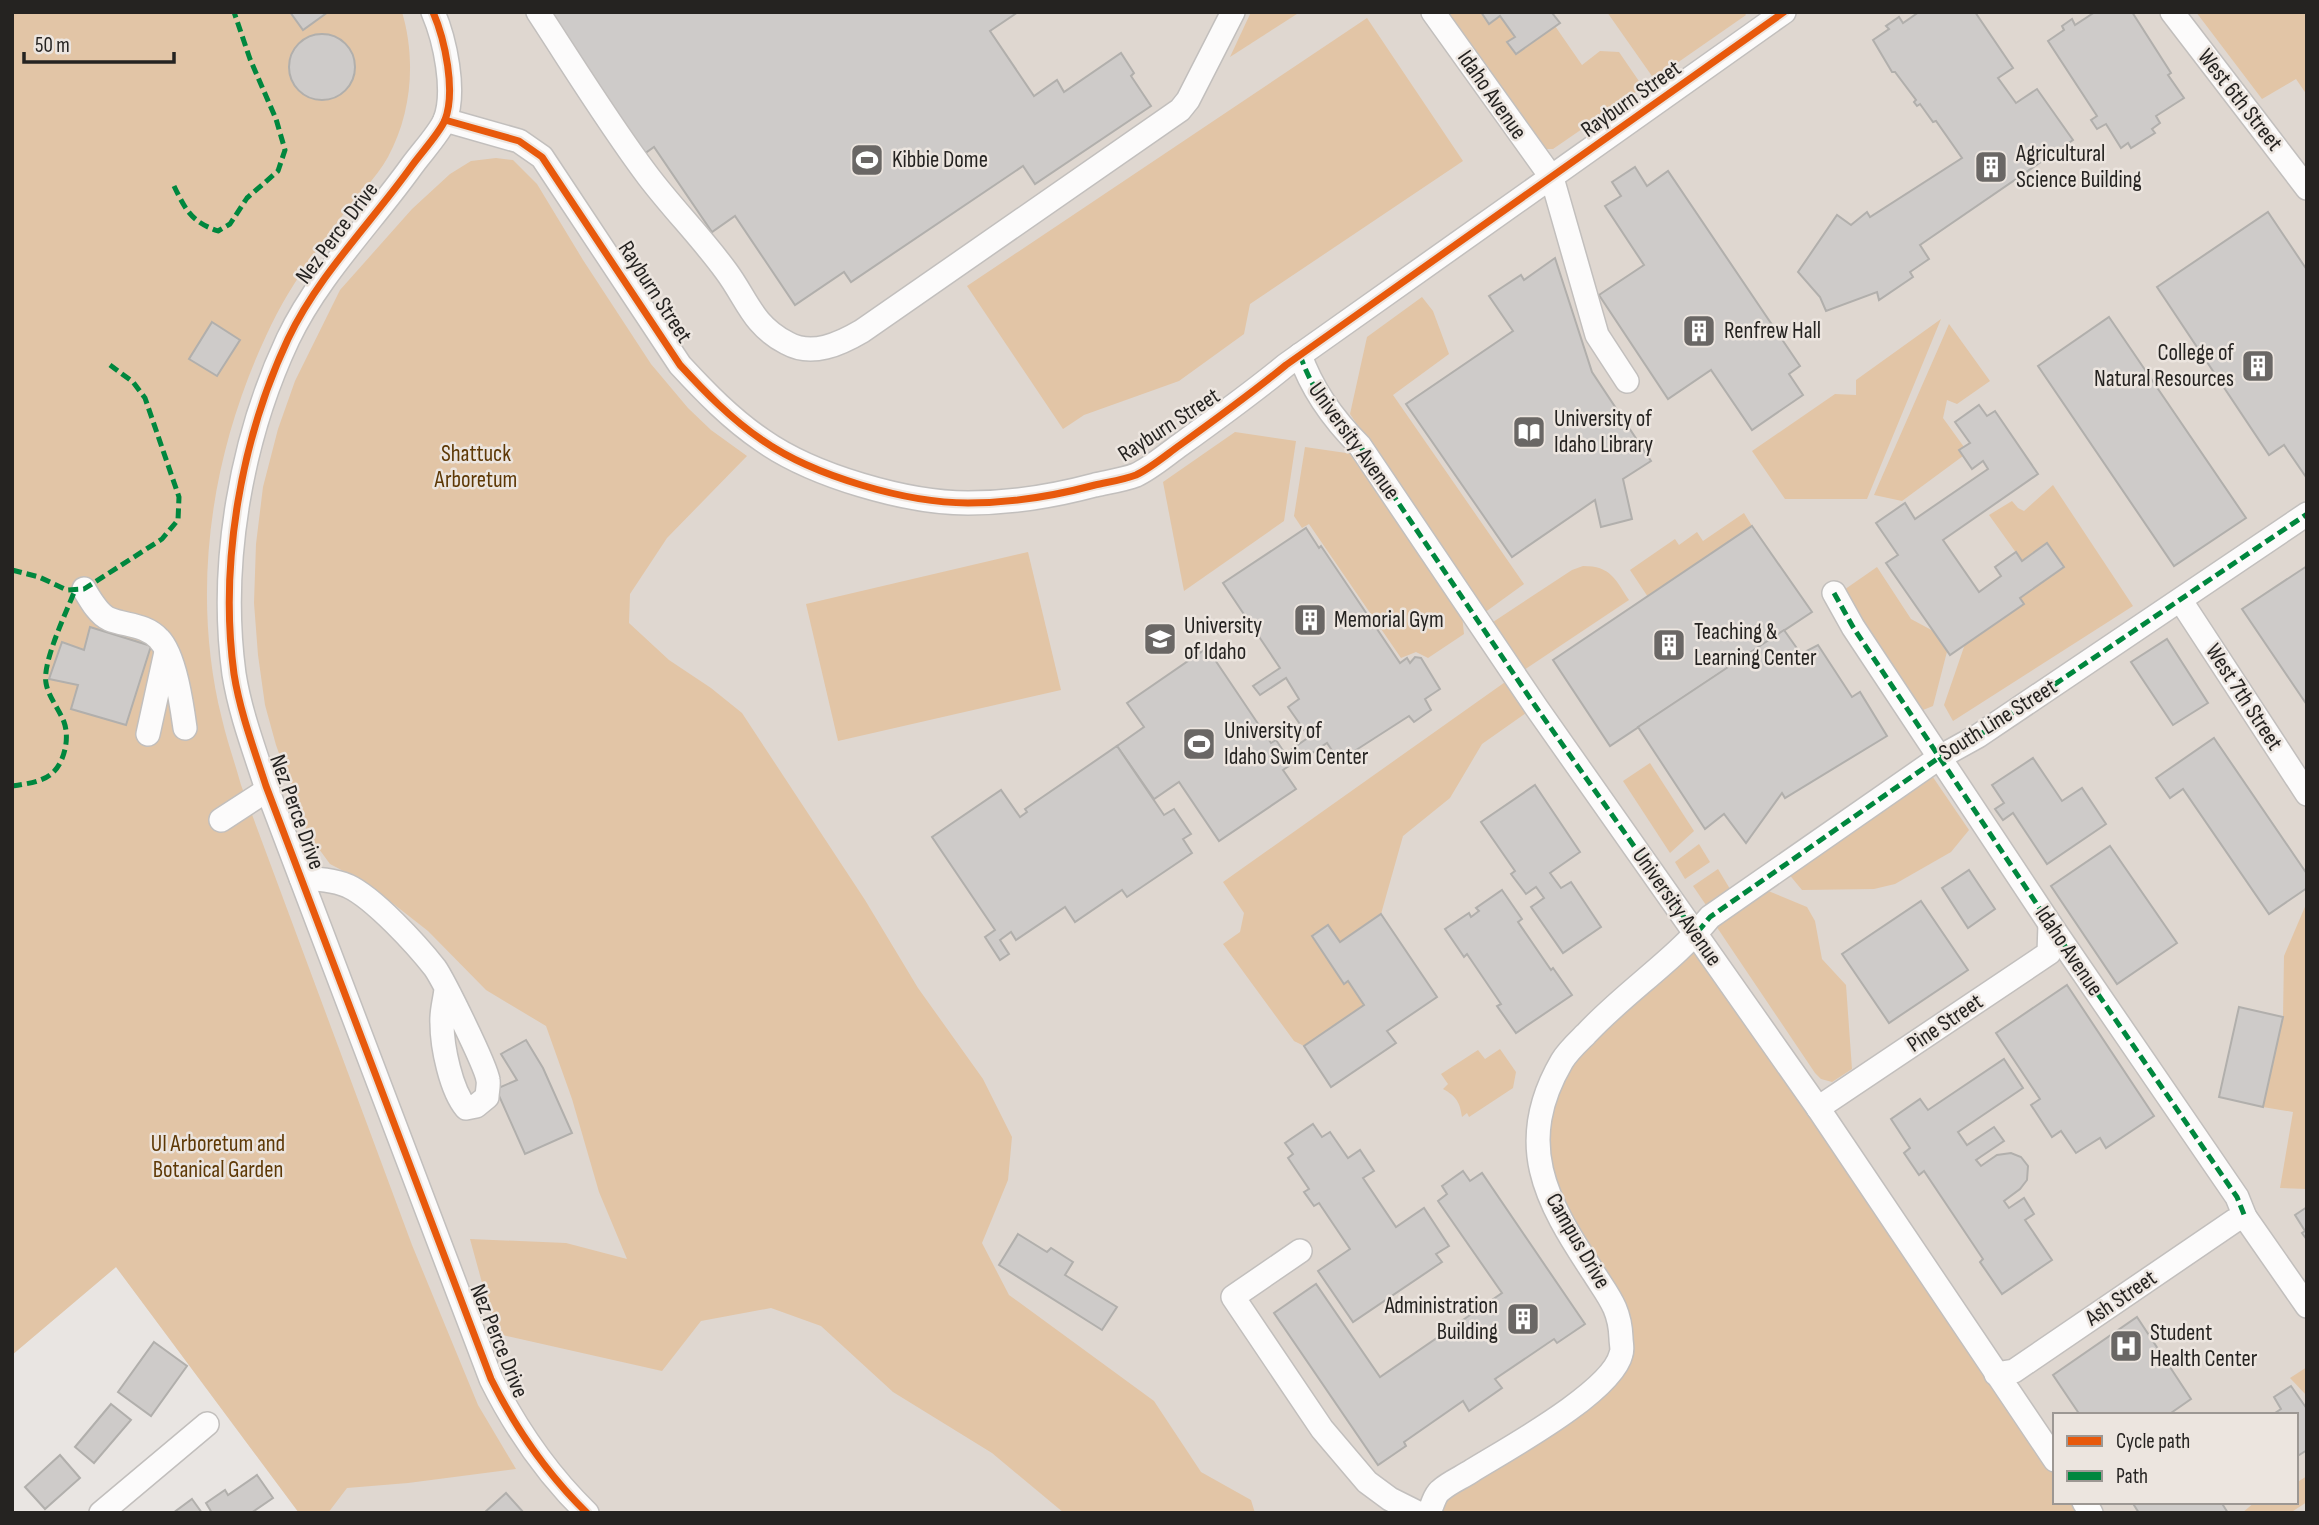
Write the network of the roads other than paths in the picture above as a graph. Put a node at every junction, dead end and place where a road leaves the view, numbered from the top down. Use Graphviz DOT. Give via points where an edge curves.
graph roads {
  1 [pos="433,12"];
  2 [pos="538,12"];
  3 [pos="1233,12"];
  4 [pos="1421,12"];
  5 [pos="1784,12"];
  6 [pos="2172,12"];
  7 [pos="1438,19"];
  8 [pos="445,120"];
  9 [pos="1552,178"];
  10 [pos="2307,188"];
  11 [pos="1300,355"];
  12 [pos="1627,381"];
  13 [pos="2305,519"];
  14 [pos="84,589"];
  15 [pos="1834,593"];
  16 [pos="2181,601"];
  17 [pos="167,648"];
  18 [pos="186,728"];
  19 [pos="148,734"];
  20 [pos="1940,757"];
  21 [pos="267,790"];
  22 [pos="2307,793"];
  23 [pos="221,820"];
  24 [pos="301,878"];
  25 [pos="2050,924"];
  26 [pos="1696,934"];
  27 [pos="446,989"];
  28 [pos="1818,1108"];
  29 [pos="2245,1217"];
  30 [pos="1300,1251"];
  31 [pos="2307,1306"];
  32 [pos="1996,1374"];
  33 [pos="207,1424"];
  34 [pos="2053,1457"];
  35 [pos="101,1513"];
  36 [pos="587,1513"];
  37 [pos="1418,1513"];
  38 [pos="1429,1513"];
  1 -- 8 [label="street" via="451,77"];
  2 -- 3 [label="street" via="623,141 727,272 750,312 789,345 811,349 836,345 862,331 1180,110"];
  4 -- 7 [label="street"];
  5 -- 9 [label="street, Rayburn Street"];
  6 -- 10 [label="street, West 6th Street"];
  7 -- 9 [label="street, Idaho Avenue"];
  8 -- 11 [label="street, Rayburn Street" via="519,141 542,157 680,365 706,392 782,453 866,486 969,503 1051,497 1136,475"];
  8 -- 21 [label="street, Nez Perce Drive" via="312,296 288,339 250,451 236,510 231,625 235,675"];
  9 -- 11 [label="street, Rayburn Street"];
  9 -- 12 [label="street, Idaho Avenue" via="1597,335"];
  11 -- 26 [label="street, University Avenue" via="1337,423 1360,446"];
  13 -- 16 [label="street, South Line Street"];
  14 -- 17 [label="street" via="107,618 134,624 158,637"];
  15 -- 20 [label="street, Idaho Avenue"];
  16 -- 20 [label="street, South Line Street"];
  16 -- 22 [label="street, West 7th Street"];
  17 -- 18 [label="street"];
  17 -- 19 [label="street"];
  20 -- 25 [label="street, Idaho Avenue"];
  20 -- 26 [label="street, South Line Street" via="1710,917"];
  21 -- 23 [label="street"];
  21 -- 24 [label="street, Nez Perce Drive"];
  24 -- 27 [label="street" via="349,887 375,905 436,970"];
  24 -- 36 [label="street, Nez Perce Drive" via="491,1378 531,1450"];
  25 -- 28 [label="street, Pine Street" via="2049,953"];
  25 -- 29 [label="street, Idaho Avenue" via="2237,1197"];
  26 -- 28 [label="street, University Avenue"];
  26 -- 38 [label="street, Campus Drive" via="1602,1016 1563,1059 1538,1124 1537,1154 1550,1201 1611,1297 1620,1322 1622,1354 1609,1376 1587,1397 1438,1491"];
  28 -- 32 [label="street, University Avenue"];
  29 -- 31 [label="street, Idaho Avenue"];
  29 -- 32 [label="street, Ash Street" via="2014,1371"];
  30 -- 37 [label="street" via="1233,1297 1322,1429 1357,1472 1390,1499"];
  32 -- 34 [label="street, University Avenue"];
  33 -- 35 [label="street"];
}
